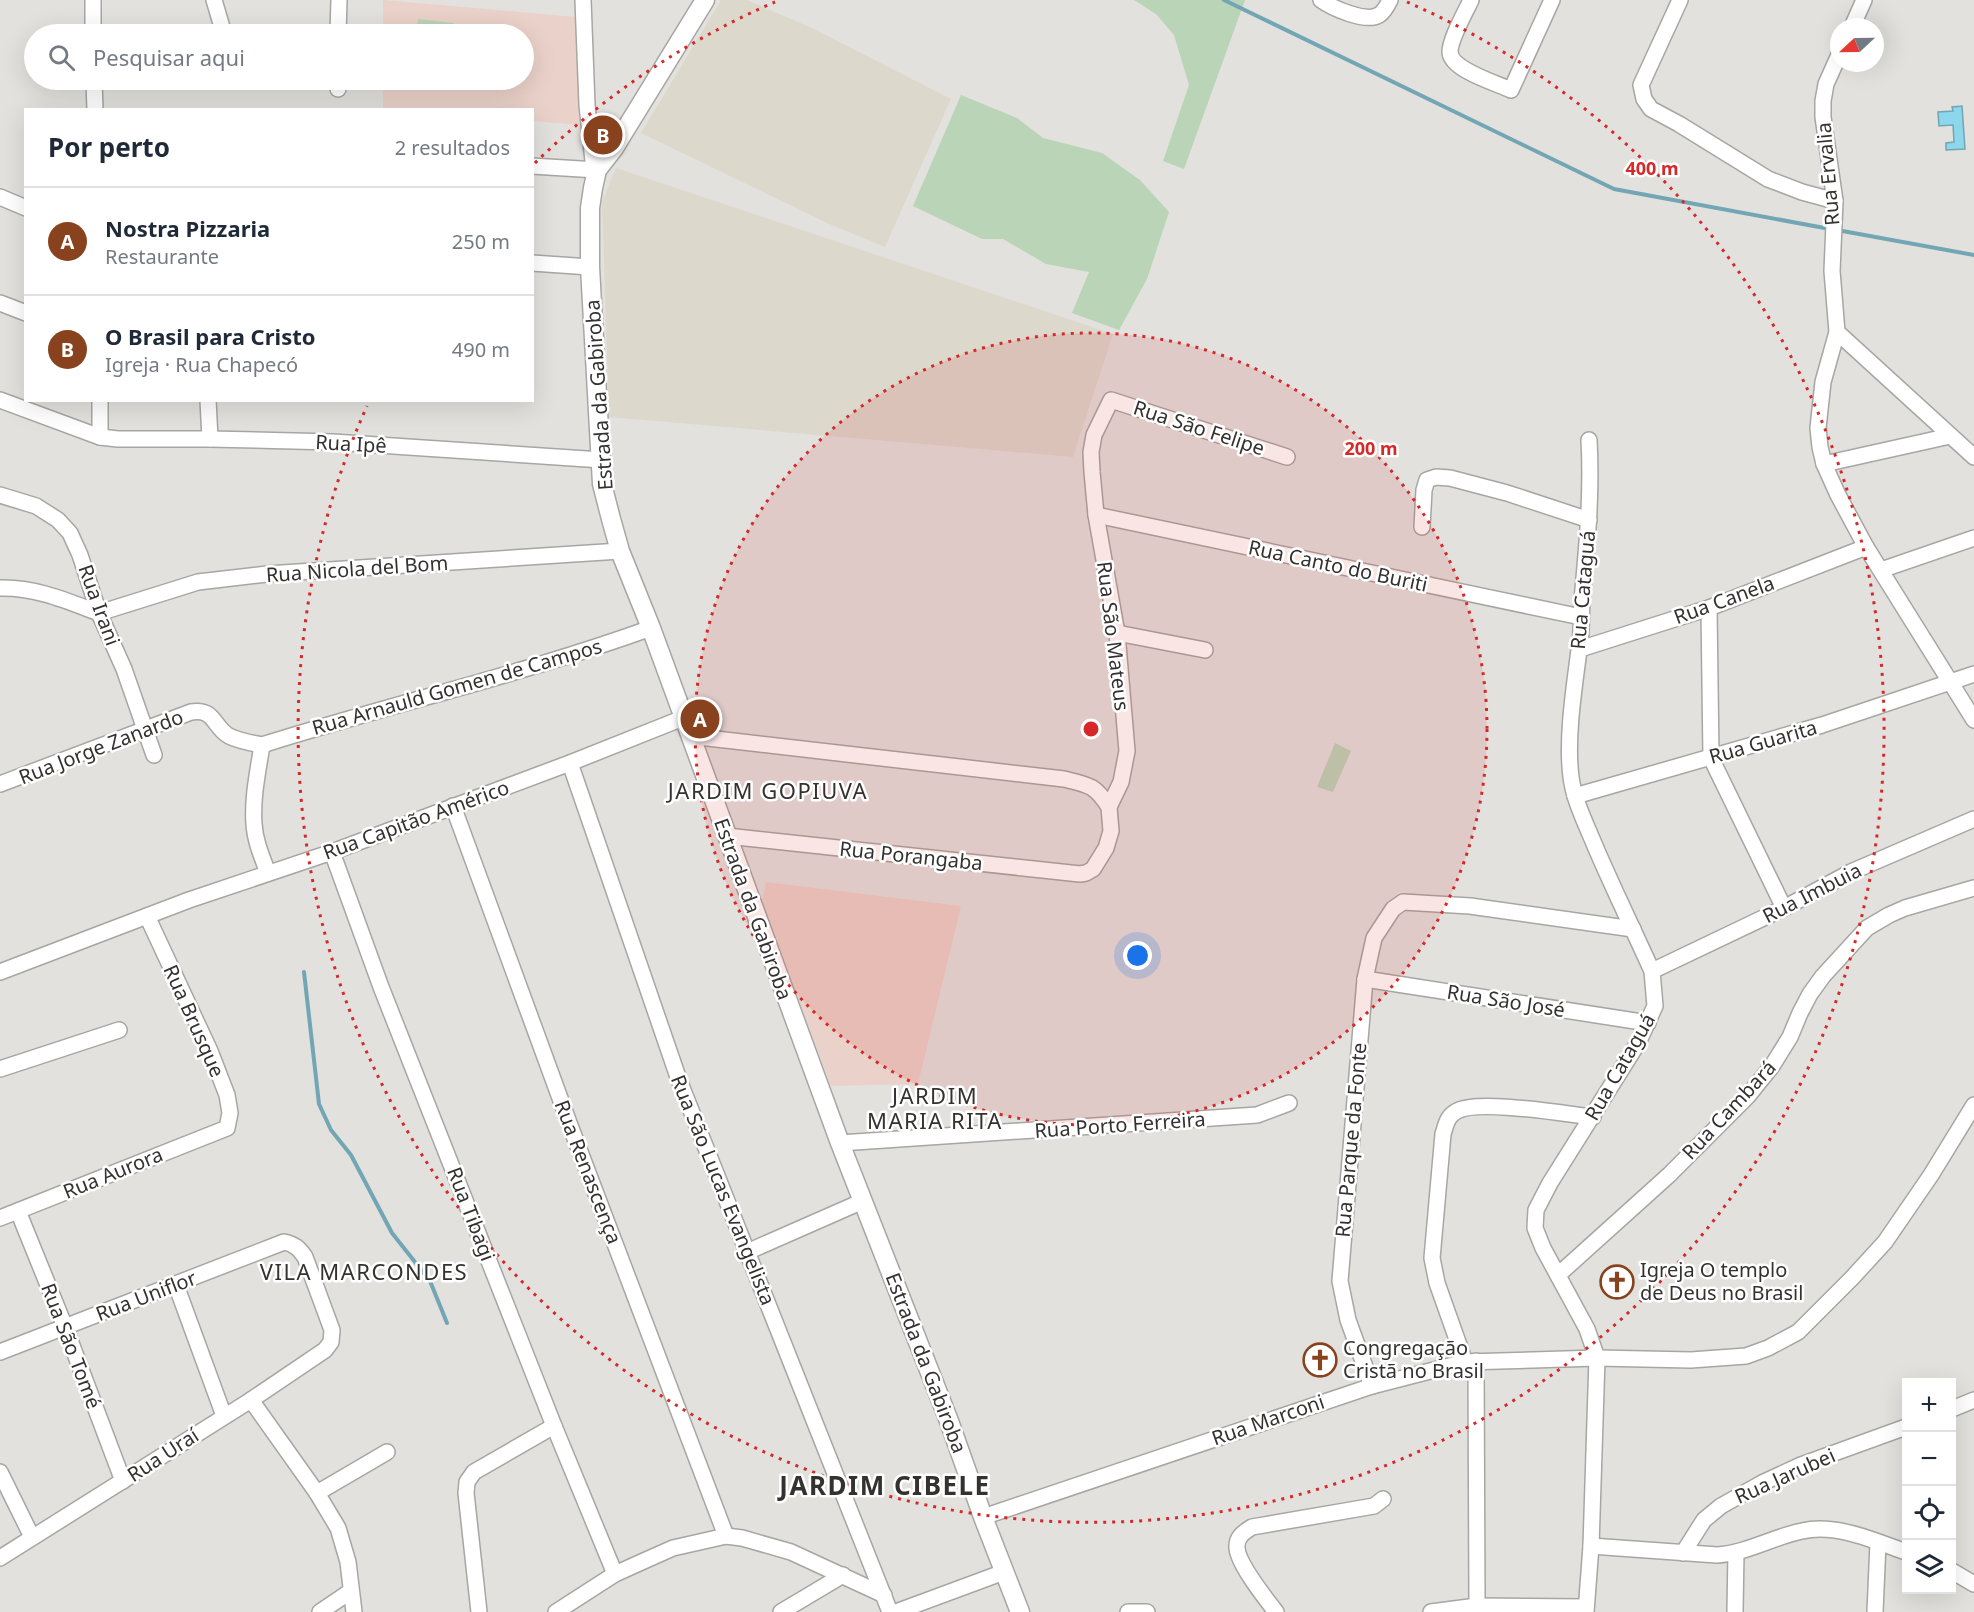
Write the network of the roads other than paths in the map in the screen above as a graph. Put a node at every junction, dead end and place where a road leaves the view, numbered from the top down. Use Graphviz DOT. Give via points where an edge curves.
graph roads {
  1 [pos="93,0"];
  2 [pos="214,0"];
  3 [pos="339,0"];
  4 [pos="583,0"];
  5 [pos="705,0"];
  6 [pos="1321,0"];
  7 [pos="1471,0"];
  8 [pos="1552,0"];
  9 [pos="1680,0"];
  10 [pos="1864,0"];
  11 [pos="1388,4"];
  12 [pos="1856,18"];
  13 [pos="93,24"];
  14 [pos="221,24"];
  15 [pos="338,24"];
  16 [pos="1831,72"];
  17 [pos="94,90"];
  18 [pos="95,108"];
  19 [pos="534,166"];
  20 [pos="597,170"];
  21 [pos="0,197"];
  22 [pos="1835,201"];
  23 [pos="24,207"];
  24 [pos="534,263"];
  25 [pos="590,267"];
  26 [pos="0,303"];
  27 [pos="24,312"];
  28 [pos="1837,332"];
  29 [pos="0,400"];
  30 [pos="1111,400"];
  31 [pos="100,402"];
  32 [pos="208,402"];
  33 [pos="1950,436"];
  34 [pos="100,437"];
  35 [pos="210,439"];
  36 [pos="1589,440"];
  37 [pos="1287,457"];
  38 [pos="1974,457"];
  39 [pos="602,460"];
  40 [pos="1824,464"];
  41 [pos="0,495"];
  42 [pos="1096,515"];
  43 [pos="1589,520"];
  44 [pos="1422,527"];
  45 [pos="1974,538"];
  46 [pos="1866,547"];
  47 [pos="620,551"];
  48 [pos="1881,570"];
  49 [pos="0,588"];
  50 [pos="1709,608"];
  51 [pos="99,613"];
  52 [pos="1581,616"];
  53 [pos="651,628"];
  54 [pos="1117,633"];
  55 [pos="1580,649"];
  56 [pos="1205,650"];
  57 [pos="1974,674"];
  58 [pos="1950,682"];
  59 [pos="683,718"];
  60 [pos="1974,720"];
  61 [pos="144,731"];
  62 [pos="690,736"];
  63 [pos="262,745"];
  64 [pos="154,755"];
  65 [pos="1711,758"];
  66 [pos="570,763"];
  67 [pos="0,784"];
  68 [pos="1575,796"];
  69 [pos="453,806"];
  70 [pos="1109,807"];
  71 [pos="1974,819"];
  72 [pos="727,836"];
  73 [pos="332,852"];
  74 [pos="1093,869"];
  75 [pos="268,873"];
  76 [pos="1974,888"];
  77 [pos="1784,908"];
  78 [pos="147,915"];
  79 [pos="1632,929"];
  80 [pos="1652,971"];
  81 [pos="0,972"];
  82 [pos="1365,979"];
  83 [pos="1648,1023"];
  84 [pos="119,1030"];
  85 [pos="0,1069"];
  86 [pos="1289,1103"];
  87 [pos="1974,1105"];
  88 [pos="1593,1117"];
  89 [pos="227,1128"];
  90 [pos="840,1143"];
  91 [pos="863,1201"];
  92 [pos="18,1211"];
  93 [pos="0,1218"];
  94 [pos="747,1252"];
  95 [pos="1558,1275"];
  96 [pos="176,1285"];
  97 [pos="64,1327"];
  98 [pos="325,1350"];
  99 [pos="0,1352"];
  100 [pos="1597,1358"];
  101 [pos="1471,1361"];
  102 [pos="1372,1386"];
  103 [pos="251,1400"];
  104 [pos="1974,1400"];
  105 [pos="1956,1407"];
  106 [pos="224,1416"];
  107 [pos="554,1426"];
  108 [pos="1902,1428"];
  109 [pos="387,1452"];
  110 [pos="0,1472"];
  111 [pos="123,1481"];
  112 [pos="317,1493"];
  113 [pos="1383,1499"];
  114 [pos="983,1517"];
  115 [pos="726,1536"];
  116 [pos="32,1537"];
  117 [pos="1878,1543"];
  118 [pos="1591,1546"];
  119 [pos="1902,1551"];
  120 [pos="1736,1552"];
  121 [pos="1683,1553"];
  122 [pos="0,1558"];
  123 [pos="1004,1572"];
  124 [pos="1956,1573"];
  125 [pos="615,1574"];
  126 [pos="843,1575"];
  127 [pos="1974,1584"];
  128 [pos="351,1592"];
  129 [pos="884,1595"];
  130 [pos="577,1606"];
  131 [pos="1477,1606"];
  132 [pos="1586,1610"];
  133 [pos="320,1612"];
  134 [pos="354,1612"];
  135 [pos="479,1612"];
  136 [pos="556,1612"];
  137 [pos="780,1612"];
  138 [pos="890,1612"];
  139 [pos="896,1612"];
  140 [pos="1020,1612"];
  141 [pos="1128,1612"];
  142 [pos="1147,1612"];
  143 [pos="1276,1612"];
  144 [pos="1431,1612"];
  145 [pos="1735,1612"];
  146 [pos="1875,1612"];
  1 -- 13 [label="street"];
  2 -- 14 [label="street"];
  3 -- 15 [label="street"];
  4 -- 20 [label="street" via="588,116"];
  5 -- 20 [label="main road, Estrada da Gabiroba"];
  6 -- 11 [label="street" via="1350,14 1370,17 1377,17"];
  7 -- 8 [label="street" via="1452,43 1453,61 1511,90"];
  9 -- 22 [label="street" via="1641,85 1651,109 1768,179"];
  10 -- 12 [label="street"];
  16 -- 22 [label="street, Rua Ervalia" via="1826,84 1823,117"];
  17 -- 18 [label="street"];
  19 -- 20 [label="street"];
  20 -- 25 [label="main road, Estrada da Gabiroba" via="592,188"];
  21 -- 23 [label="street"];
  22 -- 28 [label="street, Rua Ervalia" via="1832,271"];
  24 -- 25 [label="street"];
  25 -- 39 [label="main road, Estrada da Gabiroba"];
  26 -- 27 [label="street"];
  28 -- 33 [label="street"];
  28 -- 40 [label="street" via="1823,382 1818,420"];
  29 -- 34 [label="street, Rua Ipê"];
  30 -- 37 [label="street, Rua São Felipe"];
  30 -- 42 [label="street, Rua São Mateus" via="1094,435 1091,452"];
  31 -- 34 [label="street"];
  32 -- 35 [label="street"];
  33 -- 38 [label="street"];
  33 -- 40 [label="street"];
  34 -- 35 [label="street, Rua Ipê"];
  35 -- 39 [label="street, Rua Ipê" via="344,443"];
  36 -- 43 [label="street, Rua Cataguá"];
  39 -- 47 [label="main road, Estrada da Gabiroba" via="602,484"];
  40 -- 46 [label="street"];
  41 -- 51 [label="street, Rua Irani" via="36,506 70,533"];
  42 -- 52 [label="street, Rua Canto do Buriti"];
  42 -- 54 [label="street, Rua São Mateus"];
  43 -- 44 [label="street" via="1508,493 1436,477 1427,480 1424,490"];
  43 -- 52 [label="street, Rua Cataguá"];
  45 -- 48 [label="street"];
  46 -- 48 [label="street"];
  46 -- 50 [label="street, Rua Canela"];
  47 -- 51 [label="street, Rua Nicola del Bom" via="198,582"];
  47 -- 53 [label="main road, Estrada da Gabiroba"];
  48 -- 58 [label="street"];
  49 -- 51 [label="street" via="47,594"];
  50 -- 55 [label="street, Rua Canela"];
  50 -- 65 [label="street"];
  51 -- 61 [label="street, Rua Irani" via="124,669"];
  52 -- 55 [label="street, Rua Cataguá"];
  53 -- 59 [label="main road, Estrada da Gabiroba"];
  53 -- 63 [label="street, Rua Arnauld Gomen de Campos" via="592,649"];
  54 -- 56 [label="street"];
  54 -- 70 [label="street, Rua São Mateus" via="1127,751 1121,782"];
  55 -- 68 [label="street, Rua Cataguá" via="1569,755"];
  57 -- 58 [label="street, Rua Guarita"];
  58 -- 60 [label="street"];
  58 -- 65 [label="street, Rua Guarita" via="1822,726"];
  59 -- 62 [label="main road, Estrada da Gabiroba"];
  59 -- 66 [label="street, Rua Capitão Américo"];
  61 -- 63 [label="street, Rua Jorge Zanardo" via="199,711 212,717 229,736"];
  61 -- 64 [label="street, Rua Irani"];
  61 -- 67 [label="street, Rua Jorge Zanardo"];
  62 -- 70 [label="street" via="1064,779 1100,792"];
  62 -- 72 [label="main road, Estrada da Gabiroba"];
  63 -- 75 [label="street" via="254,825"];
  65 -- 68 [label="street, Rua Guarita"];
  65 -- 77 [label="street"];
  66 -- 69 [label="street, Rua Capitão Américo"];
  66 -- 94 [label="street, Rua São Lucas Evangelista" via="679,1080"];
  68 -- 79 [label="street, Rua Cataguá"];
  69 -- 73 [label="street, Rua Capitão Américo"];
  69 -- 115 [label="street, Rua Renascença"];
  70 -- 74 [label="street, Rua São Mateus" via="1111,831"];
  71 -- 77 [label="street, Rua Imbuia" via="1851,872"];
  72 -- 74 [label="street, Rua Porangaba" via="1080,874"];
  72 -- 90 [label="main road, Estrada da Gabiroba"];
  73 -- 75 [label="street, Rua Capitão Américo"];
  73 -- 107 [label="street, Rua Tibagi"];
  75 -- 78 [label="street, Rua Capitão Américo"];
  76 -- 95 [label="street, Rua Cambará" via="1905,908 1867,928 1810,994 1790,1037 1747,1096"];
  77 -- 80 [label="street, Rua Imbuia"];
  78 -- 81 [label="street, Rua Capitão Américo"];
  78 -- 89 [label="street, Rua Brusque" via="227,1095 231,1113"];
  79 -- 80 [label="street, Rua Cataguá"];
  79 -- 82 [label="street, Rua Parque da Fonte" via="1470,906 1403,902 1393,909 1374,938"];
  80 -- 83 [label="street, Rua Cataguá" via="1655,1006"];
  82 -- 83 [label="street, Rua São José"];
  82 -- 102 [label="street, Rua Parque da Fonte" via="1340,1281 1348,1320"];
  83 -- 88 [label="street, Rua Cataguá"];
  84 -- 85 [label="street"];
  86 -- 90 [label="street, Rua Porto Ferreira" via="1257,1114"];
  87 -- 100 [label="street, Rua Marconi" via="1885,1242 1798,1332 1746,1356 1691,1360"];
  88 -- 95 [label="street, Rua Cataguá" via="1536,1210 1535,1228"];
  88 -- 101 [label="street" via="1506,1107 1467,1107 1448,1119 1443,1134 1432,1258 1437,1283"];
  89 -- 92 [label="street, Rua Aurora"];
  90 -- 91 [label="main road, Estrada da Gabiroba"];
  91 -- 94 [label="street"];
  91 -- 114 [label="main road, Estrada da Gabiroba"];
  92 -- 93 [label="street, Rua Aurora"];
  92 -- 97 [label="street, Rua São Tomé"];
  94 -- 129 [label="street, Rua São Lucas Evangelista"];
  95 -- 100 [label="street, Rua Cataguá" via="1587,1329"];
  96 -- 97 [label="street, Rua Uniflor"];
  96 -- 98 [label="street, Rua Uniflor" via="284,1242 292,1244 305,1257 323,1301 332,1330 331,1342"];
  96 -- 106 [label="street"];
  97 -- 99 [label="street, Rua Uniflor"];
  97 -- 111 [label="street, Rua São Tomé"];
  98 -- 103 [label="street, Rua Uraí"];
  100 -- 101 [label="street, Rua Marconi"];
  100 -- 118 [label="street, Rua Cataguá"];
  101 -- 102 [label="street, Rua Marconi"];
  101 -- 131 [label="street"];
  102 -- 114 [label="street, Rua Marconi"];
  103 -- 106 [label="street, Rua Uraí"];
  103 -- 112 [label="street"];
  104 -- 105 [label="street"];
  106 -- 111 [label="street, Rua Uraí"];
  107 -- 125 [label="street, Rua Tibagi"];
  107 -- 135 [label="street" via="474,1472 466,1482"];
  108 -- 121 [label="street, Rua Jarubei" via="1801,1465 1721,1506 1704,1520"];
  109 -- 112 [label="street"];
  110 -- 116 [label="street"];
  111 -- 116 [label="street, Rua Uraí"];
  112 -- 128 [label="street" via="340,1536"];
  113 -- 143 [label="street" via="1374,1506 1252,1527 1241,1534 1236,1546 1241,1560"];
  114 -- 123 [label="main road, Estrada da Gabiroba"];
  115 -- 125 [label="street" via="673,1548"];
  115 -- 126 [label="street" via="791,1552"];
  116 -- 122 [label="street, Rua Uraí"];
  117 -- 119 [label="street"];
  117 -- 120 [label="street" via="1851,1533 1805,1530"];
  117 -- 146 [label="street"];
  118 -- 121 [label="street"];
  118 -- 132 [label="street, Rua Cataguá"];
  120 -- 121 [label="street"];
  120 -- 145 [label="street"];
  123 -- 139 [label="street"];
  123 -- 140 [label="main road, Estrada da Gabiroba"];
  124 -- 127 [label="street"];
  125 -- 130 [label="street"];
  126 -- 129 [label="street"];
  126 -- 137 [label="street"];
  128 -- 133 [label="street"];
  128 -- 134 [label="street"];
  129 -- 138 [label="street, Rua São Lucas Evangelista"];
  130 -- 136 [label="street"];
  131 -- 132 [label="street"];
  131 -- 144 [label="street"];
  141 -- 142 [label="street"];
}
